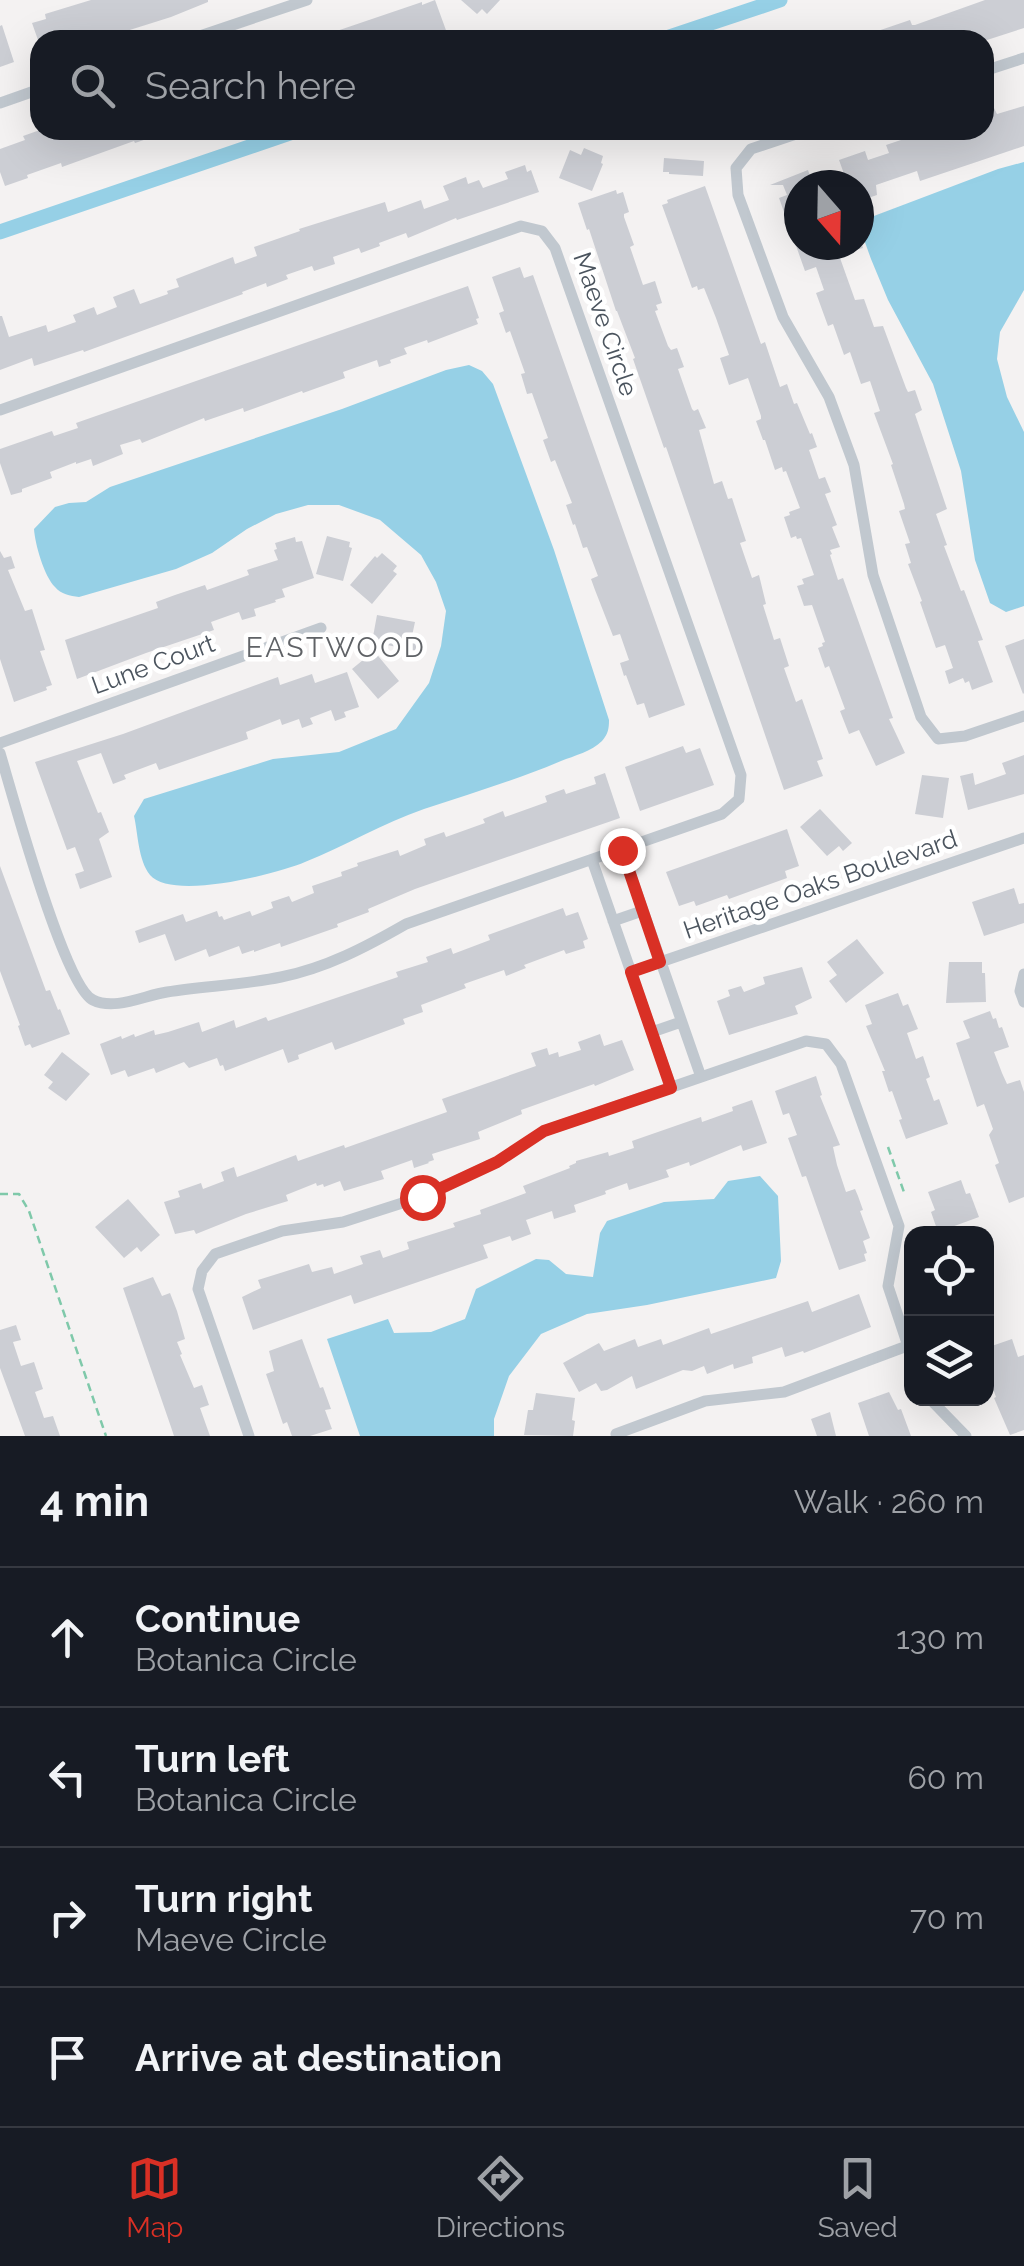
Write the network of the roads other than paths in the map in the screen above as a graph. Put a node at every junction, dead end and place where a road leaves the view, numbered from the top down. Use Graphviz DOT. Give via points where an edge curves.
graph roads {
  1 [pos="306,0"];
  2 [pos="275,5"];
  3 [pos="213,30"];
  4 [pos="1024,58"];
  5 [pos="994,68"];
  6 [pos="30,92"];
  7 [pos="0,103"];
  8 [pos="778,140"];
  9 [pos="0,410"];
  10 [pos="321,628"];
  11 [pos="1024,716"];
  12 [pos="0,743"];
  13 [pos="0,753"];
  14 [pos="1024,838"];
  15 [pos="622,850"];
  16 [pos="592,860"];
  17 [pos="642,911"];
  18 [pos="613,921"];
  19 [pos="660,962"];
  20 [pos="631,972"];
  21 [pos="1024,974"];
  22 [pos="1024,1002"];
  23 [pos="680,1022"];
  24 [pos="652,1032"];
  25 [pos="701,1077"];
  26 [pos="671,1088"];
  27 [pos="904,1334"];
  28 [pos="904,1354"];
  29 [pos="936,1406"];
  30 [pos="616,1434"];
  31 [pos="249,1436"];
  32 [pos="966,1436"];
  1 -- 2 [label="street"];
  2 -- 3 [label="street"];
  4 -- 5 [label="street"];
  6 -- 7 [label="street"];
  8 -- 11 [label="street" via="751,149 736,168 738,195 783,317 830,398 854,464 872,576 921,717 938,740"];
  9 -- 15 [label="street, Maeve Circle" via="521,226 542,231 556,248 741,775 739,799 722,814"];
  10 -- 12 [label="street, Lune Court"];
  13 -- 16 [label="street, Maeve Circle" via="52,924 92,1000 116,1004 284,977 359,951 406,924"];
  14 -- 19 [label="street, Heritage Oaks Boulevard"];
  15 -- 16 [label="street, Maeve Circle"];
  15 -- 17 [label="street"];
  16 -- 18 [label="street"];
  17 -- 18 [label="street"];
  17 -- 19 [label="street"];
  18 -- 20 [label="street"];
  19 -- 20 [label="street, Heritage Oaks Boulevard"];
  19 -- 23 [label="street"];
  20 -- 24 [label="street"];
  21 -- 22 [label="street"];
  23 -- 24 [label="street"];
  23 -- 25 [label="street"];
  24 -- 26 [label="street"];
  25 -- 26 [label="street"];
  25 -- 27 [label="street" via="806,1041 826,1044 841,1064 898,1226 888,1286"];
  26 -- 31 [label="street" via="544,1131 422,1197 215,1254 198,1289"];
  28 -- 30 [label="street" via="784,1392 705,1401"];
  29 -- 32 [label="street"];
}
